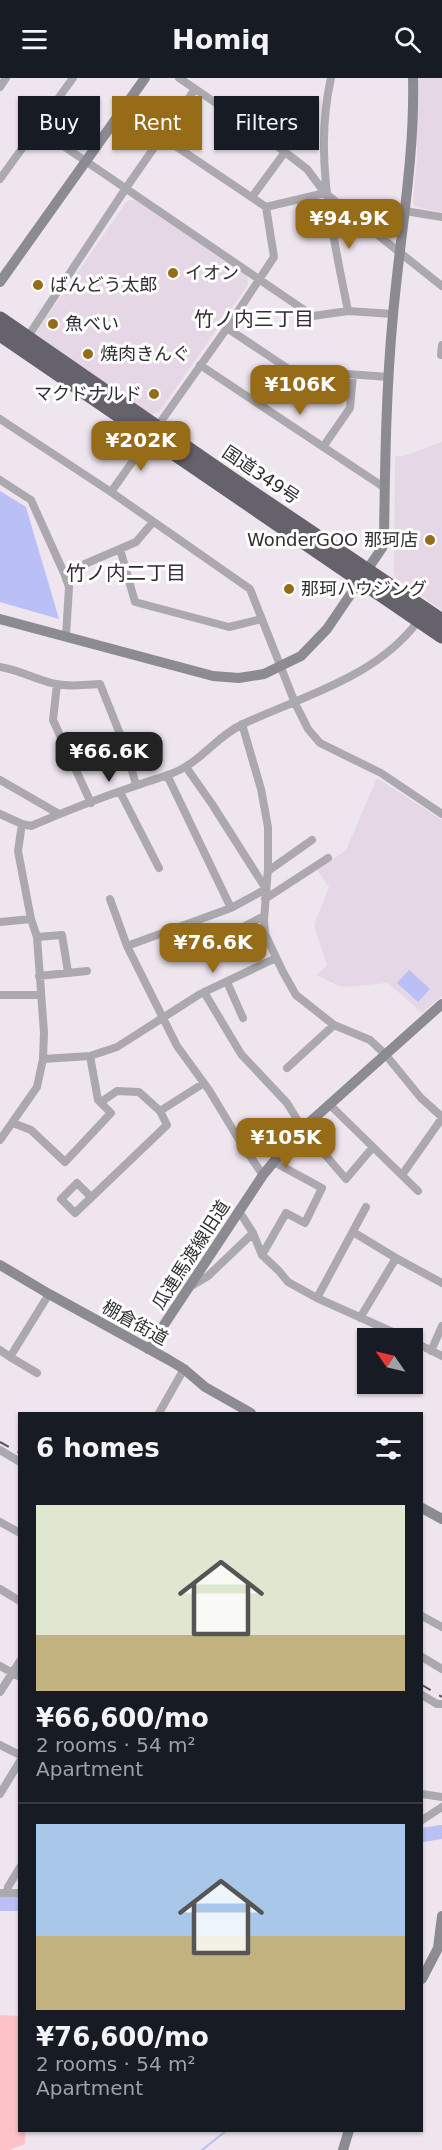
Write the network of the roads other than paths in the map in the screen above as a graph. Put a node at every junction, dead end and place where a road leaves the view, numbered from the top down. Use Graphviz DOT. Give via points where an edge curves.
graph roads {
  1 [pos="6,78"];
  2 [pos="73,78"];
  3 [pos="145,78"];
  4 [pos="179,78"];
  5 [pos="331,78"];
  6 [pos="413,78"];
  7 [pos="0,87"];
  8 [pos="195,89"];
  9 [pos="60,96"];
  10 [pos="190,96"];
  11 [pos="21,150"];
  12 [pos="70,150"];
  13 [pos="153,150"];
  14 [pos="182,150"];
  15 [pos="285,152"];
  16 [pos="86,161"];
  17 [pos="0,179"];
  18 [pos="126,188"];
  19 [pos="325,193"];
  20 [pos="252,197"];
  21 [pos="266,207"];
  22 [pos="405,211"];
  23 [pos="442,217"];
  24 [pos="400,254"];
  25 [pos="260,279"];
  26 [pos="0,282"];
  27 [pos="442,286"];
  28 [pos="348,311"];
  29 [pos="393,314"];
  30 [pos="0,319"];
  31 [pos="227,328"];
  32 [pos="0,334"];
  33 [pos="27,338"];
  34 [pos="442,345"];
  35 [pos="441,355"];
  36 [pos="200,365"];
  37 [pos="352,375"];
  38 [pos="389,377"];
  39 [pos="0,419"];
  40 [pos="154,432"];
  41 [pos="323,447"];
  42 [pos="0,480"];
  43 [pos="385,488"];
  44 [pos="111,492"];
  45 [pos="153,522"];
  46 [pos="120,549"];
  47 [pos="64,573"];
  48 [pos="363,575"];
  49 [pos="440,618"];
  50 [pos="0,619"];
  51 [pos="262,619"];
  52 [pos="418,621"];
  53 [pos="66,636"];
  54 [pos="442,636"];
  55 [pos="281,666"];
  56 [pos="0,667"];
  57 [pos="57,684"];
  58 [pos="295,703"];
  59 [pos="242,724"];
  60 [pos="186,767"];
  61 [pos="167,775"];
  62 [pos="0,780"];
  63 [pos="136,785"];
  64 [pos="120,792"];
  65 [pos="91,802"];
  66 [pos="0,814"];
  67 [pos="59,814"];
  68 [pos="442,814"];
  69 [pos="22,824"];
  70 [pos="312,840"];
  71 [pos="328,858"];
  72 [pos="159,868"];
  73 [pos="268,871"];
  74 [pos="266,889"];
  75 [pos="110,899"];
  76 [pos="265,899"];
  77 [pos="231,908"];
  78 [pos="264,916"];
  79 [pos="31,919"];
  80 [pos="0,922"];
  81 [pos="37,937"];
  82 [pos="216,940"];
  83 [pos="127,946"];
  84 [pos="276,958"];
  85 [pos="68,972"];
  86 [pos="87,972"];
  87 [pos="39,976"];
  88 [pos="227,982"];
  89 [pos="204,992"];
  90 [pos="0,994"];
  91 [pos="40,995"];
  92 [pos="442,1004"];
  93 [pos="164,1017"];
  94 [pos="243,1018"];
  95 [pos="334,1025"];
  96 [pos="385,1054"];
  97 [pos="90,1056"];
  98 [pos="44,1059"];
  99 [pos="287,1068"];
  100 [pos="204,1083"];
  101 [pos="101,1102"];
  102 [pos="329,1104"];
  103 [pos="160,1111"];
  104 [pos="442,1118"];
  105 [pos="13,1123"];
  106 [pos="303,1129"];
  107 [pos="0,1140"];
  108 [pos="373,1147"];
  109 [pos="274,1162"];
  110 [pos="263,1175"];
  111 [pos="402,1175"];
  112 [pos="418,1191"];
  113 [pos="91,1197"];
  114 [pos="366,1207"];
  115 [pos="239,1211"];
  116 [pos="353,1232"];
  117 [pos="253,1233"];
  118 [pos="262,1255"];
  119 [pos="396,1258"];
  120 [pos="0,1265"];
  121 [pos="442,1283"];
  122 [pos="191,1285"];
  123 [pos="49,1294"];
  124 [pos="317,1298"];
  125 [pos="360,1317"];
  126 [pos="442,1326"];
  127 [pos="384,1328"];
  128 [pos="423,1347"];
  129 [pos="148,1349"];
  130 [pos="0,1350"];
  131 [pos="431,1351"];
  132 [pos="442,1356"];
  133 [pos="10,1357"];
  134 [pos="184,1369"];
  135 [pos="37,1373"];
  136 [pos="160,1412"];
  137 [pos="249,1412"];
  138 [pos="0,1450"];
  139 [pos="18,1461"];
  140 [pos="423,1509"];
  141 [pos="442,1520"];
  142 [pos="0,1522"];
  143 [pos="18,1532"];
  144 [pos="0,1589"];
  145 [pos="18,1599"];
  146 [pos="423,1617"];
  147 [pos="442,1627"];
  148 [pos="423,1658"];
  149 [pos="0,1666"];
  150 [pos="442,1669"];
  151 [pos="16,1675"];
  152 [pos="0,1692"];
  153 [pos="423,1696"];
  154 [pos="442,1704"];
  155 [pos="0,1744"];
  156 [pos="18,1754"];
  157 [pos="18,1764"];
  158 [pos="0,1794"];
  159 [pos="423,1794"];
  160 [pos="442,1797"];
  161 [pos="442,1807"];
  162 [pos="423,1819"];
  163 [pos="18,1870"];
  164 [pos="3,1893"];
  165 [pos="442,1916"];
  166 [pos="423,1977"];
  167 [pos="348,2132"];
  168 [pos="343,2150"];
  1 -- 7 [label="street"];
  2 -- 9 [label="street"];
  3 -- 16 [label="street"];
  4 -- 8 [label="street"];
  5 -- 19 [label="street" via="325,104"];
  6 -- 22 [label="street"];
  8 -- 10 [label="street"];
  8 -- 15 [label="street"];
  11 -- 17 [label="street"];
  12 -- 16 [label="street"];
  13 -- 18 [label="street"];
  14 -- 20 [label="street"];
  15 -- 19 [label="street" via="307,169"];
  15 -- 20 [label="street"];
  16 -- 18 [label="street"];
  16 -- 26 [label="street"];
  18 -- 25 [label="street"];
  18 -- 33 [label="street"];
  19 -- 21 [label="street"];
  19 -- 24 [label="street"];
  19 -- 28 [label="street"];
  20 -- 21 [label="street"];
  21 -- 25 [label="street" via="274,257"];
  22 -- 23 [label="street"];
  22 -- 24 [label="street"];
  24 -- 27 [label="street"];
  24 -- 29 [label="street"];
  25 -- 28 [label="street" via="313,316"];
  25 -- 31 [label="street"];
  28 -- 29 [label="street"];
  29 -- 38 [label="street"];
  30 -- 33 [label="highway, 国道349号"];
  31 -- 36 [label="street"];
  31 -- 37 [label="street" via="290,370"];
  32 -- 40 [label="highway, 国道349号"];
  33 -- 40 [label="highway, 国道349号"];
  34 -- 35 [label="street"];
  36 -- 40 [label="street"];
  36 -- 41 [label="street"];
  37 -- 38 [label="street"];
  37 -- 41 [label="street" via="350,408"];
  38 -- 43 [label="street"];
  39 -- 44 [label="street"];
  40 -- 44 [label="street"];
  40 -- 48 [label="highway, 国道349号"];
  41 -- 43 [label="street"];
  42 -- 47 [label="street" via="31,500"];
  43 -- 48 [label="street" via="382,548"];
  44 -- 45 [label="street"];
  45 -- 46 [label="street" via="136,542"];
  45 -- 51 [label="street" via="250,589"];
  46 -- 47 [label="street"];
  46 -- 51 [label="street" via="135,602 229,627"];
  47 -- 53 [label="street" via="69,587"];
  48 -- 49 [label="highway, 国道349号"];
  48 -- 52 [label="highway, 国道349号"];
  48 -- 55 [label="street" via="321,634 301,656"];
  50 -- 53 [label="street"];
  51 -- 55 [label="street"];
  52 -- 54 [label="highway, 国道349号"];
  52 -- 58 [label="street" via="384,655"];
  53 -- 55 [label="street" via="213,676 239,678 264,674"];
  55 -- 58 [label="street"];
  56 -- 57 [label="street"];
  57 -- 63 [label="street" via="100,684 126,748"];
  57 -- 65 [label="street" via="53,720"];
  58 -- 59 [label="street"];
  58 -- 68 [label="street" via="320,743 381,773"];
  59 -- 60 [label="street"];
  59 -- 73 [label="street" via="268,827"];
  60 -- 61 [label="street"];
  60 -- 74 [label="street"];
  61 -- 63 [label="street"];
  61 -- 77 [label="street"];
  62 -- 67 [label="street"];
  63 -- 64 [label="street"];
  64 -- 65 [label="street"];
  64 -- 72 [label="street"];
  65 -- 67 [label="street"];
  66 -- 69 [label="street"];
  67 -- 69 [label="street" via="31,826"];
  69 -- 79 [label="street" via="18,852"];
  70 -- 73 [label="street"];
  71 -- 76 [label="street"];
  73 -- 74 [label="street"];
  74 -- 76 [label="street"];
  74 -- 77 [label="street"];
  75 -- 83 [label="street"];
  76 -- 78 [label="street"];
  77 -- 83 [label="street"];
  78 -- 82 [label="street"];
  78 -- 84 [label="street" via="265,934"];
  79 -- 80 [label="street"];
  79 -- 81 [label="street"];
  81 -- 85 [label="street" via="62,935"];
  81 -- 87 [label="street"];
  83 -- 93 [label="street"];
  84 -- 88 [label="street"];
  84 -- 95 [label="street" via="296,995"];
  85 -- 86 [label="street"];
  85 -- 87 [label="street"];
  87 -- 91 [label="street"];
  88 -- 89 [label="street"];
  88 -- 94 [label="street"];
  89 -- 93 [label="street"];
  89 -- 106 [label="street" via="242,1054 287,1103"];
  90 -- 91 [label="street"];
  91 -- 98 [label="street"];
  92 -- 96 [label="street, 瓜連馬渡線旧道"];
  93 -- 97 [label="street" via="117,1047"];
  93 -- 100 [label="street" via="177,1046"];
  95 -- 96 [label="street" via="370,1040"];
  95 -- 99 [label="street"];
  96 -- 102 [label="street, 瓜連馬渡線旧道"];
  96 -- 104 [label="street"];
  97 -- 98 [label="street"];
  97 -- 101 [label="street"];
  98 -- 105 [label="street" via="37,1087"];
  100 -- 103 [label="street"];
  100 -- 110 [label="street"];
  101 -- 103 [label="street" via="117,1091 139,1092"];
  101 -- 105 [label="street" via="111,1113 65,1162 31,1130"];
  102 -- 106 [label="street, 瓜連馬渡線旧道"];
  102 -- 108 [label="street"];
  103 -- 113 [label="street" via="167,1125"];
  104 -- 111 [label="street"];
  105 -- 107 [label="street"];
  106 -- 108 [label="street" via="346,1179"];
  106 -- 109 [label="street, 瓜連馬渡線旧道"];
  108 -- 111 [label="street"];
  109 -- 110 [label="street, 瓜連馬渡線旧道"];
  109 -- 118 [label="street" via="322,1188 305,1222 286,1213"];
  110 -- 115 [label="street, 瓜連馬渡線旧道"];
  111 -- 112 [label="street"];
  114 -- 116 [label="street"];
  115 -- 117 [label="street"];
  115 -- 122 [label="street, 瓜連馬渡線旧道"];
  116 -- 119 [label="street"];
  116 -- 124 [label="street"];
  117 -- 118 [label="street"];
  117 -- 122 [label="street" via="208,1276"];
  118 -- 124 [label="street" via="288,1282"];
  119 -- 121 [label="street"];
  119 -- 125 [label="street"];
  120 -- 123 [label="street, 棚倉街道"];
  122 -- 129 [label="street, 瓜連馬渡線旧道"];
  123 -- 129 [label="street, 棚倉街道"];
  123 -- 133 [label="street"];
  124 -- 125 [label="street"];
  125 -- 127 [label="street"];
  126 -- 131 [label="street"];
  128 -- 131 [label="street"];
  129 -- 134 [label="street, 棚倉街道"];
  130 -- 133 [label="street"];
  131 -- 132 [label="street"];
  133 -- 135 [label="street"];
  134 -- 136 [label="street"];
  134 -- 137 [label="street, 棚倉街道" via="205,1387"];
  138 -- 139 [label="street"];
  140 -- 141 [label="street"];
  142 -- 143 [label="street"];
  144 -- 145 [label="street"];
  146 -- 147 [label="street"];
  148 -- 150 [label="street"];
  149 -- 151 [label="street"];
  151 -- 152 [label="street"];
  153 -- 154 [label="street"];
  155 -- 156 [label="street"];
  157 -- 158 [label="street"];
  159 -- 160 [label="street"];
  161 -- 162 [label="street"];
  163 -- 164 [label="street"];
  165 -- 166 [label="street" via="438,1948"];
  167 -- 168 [label="street"];
}
